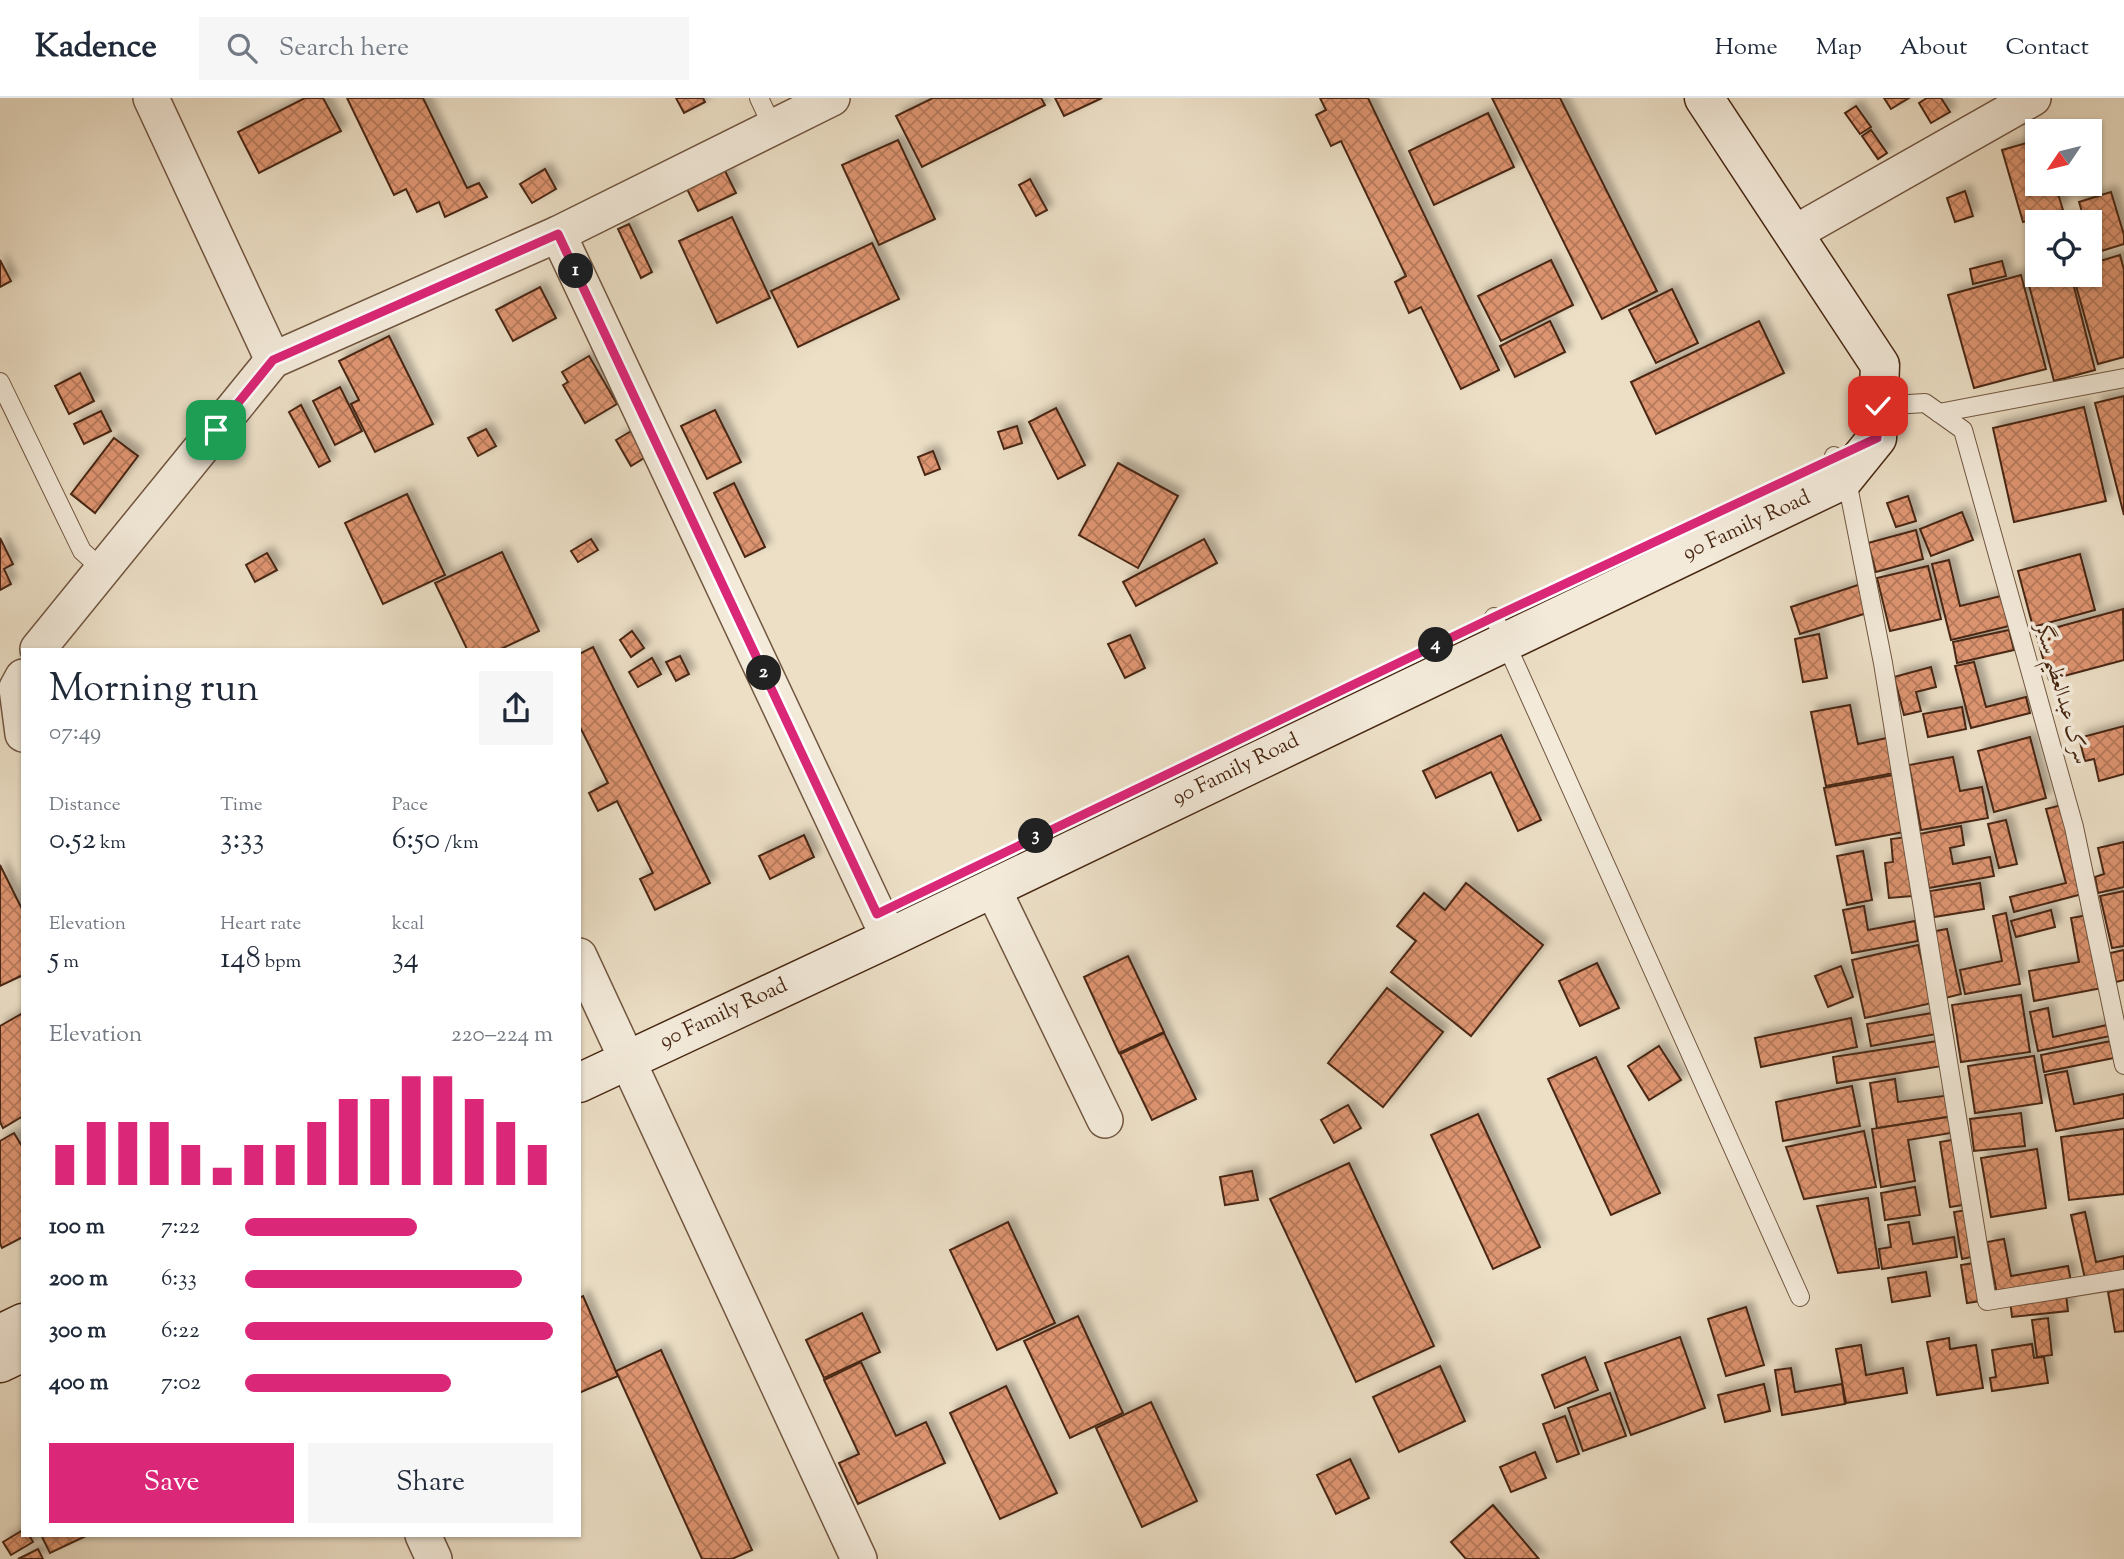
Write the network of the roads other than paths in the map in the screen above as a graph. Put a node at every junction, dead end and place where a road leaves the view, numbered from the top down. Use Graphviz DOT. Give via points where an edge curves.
graph roads {
  1 [pos="151,98"];
  2 [pos="832,98"];
  3 [pos="1704,98"];
  4 [pos="2033,98"];
  5 [pos="766,113"];
  6 [pos="558,234"];
  7 [pos="1793,234"];
  8 [pos="273,360"];
  9 [pos="2124,378"];
  10 [pos="0,382"];
  11 [pos="1939,413"];
  12 [pos="1878,422"];
  13 [pos="1838,468"];
  14 [pos="103,570"];
  15 [pos="1500,629"];
  16 [pos="39,648"];
  17 [pos="21,681"];
  18 [pos="21,719"];
  19 [pos="992,887"];
  20 [pos="883,926"];
  21 [pos="581,960"];
  22 [pos="621,1047"];
  23 [pos="581,1053"];
  24 [pos="2124,1065"];
  25 [pos="581,1081"];
  26 [pos="1105,1120"];
  27 [pos="2124,1279"];
  28 [pos="1800,1297"];
  29 [pos="21,1324"];
  30 [pos="0,1334"];
  31 [pos="21,1353"];
  32 [pos="0,1363"];
  33 [pos="424,1537"];
  34 [pos="434,1559"];
  35 [pos="859,1559"];
  1 -- 8 [label="street"];
  2 -- 5 [label="street"];
  3 -- 7 [label="street"];
  4 -- 7 [label="street"];
  5 -- 6 [label="street"];
  6 -- 8 [label="street"];
  6 -- 20 [label="street"];
  7 -- 12 [label="street" via="1880,365"];
  8 -- 14 [label="street"];
  9 -- 11 [label="lane"];
  10 -- 14 [label="lane" via="82,551"];
  11 -- 12 [label="lane, سرک عبدالعظیم سنگر" via="1925,403"];
  11 -- 24 [label="lane, سرک عبدالعظیم سنگر" via="1964,430 2074,827"];
  12 -- 13 [label="street, 90 Family Road"];
  13 -- 15 [label="street, 90 Family Road"];
  13 -- 27 [label="lane" via="1849,491 1883,663 1987,1301"];
  14 -- 16 [label="street"];
  15 -- 19 [label="street, 90 Family Road"];
  15 -- 20 [label="street, 90 Family Road"];
  15 -- 28 [label="lane"];
  17 -- 18 [label="street" via="17,688"];
  19 -- 20 [label="street, 90 Family Road"];
  19 -- 26 [label="street"];
  20 -- 22 [label="street, 90 Family Road"];
  21 -- 22 [label="street"];
  22 -- 23 [label="street, 90 Family Road"];
  22 -- 25 [label="street, 90 Family Road"];
  22 -- 35 [label="street"];
  29 -- 30 [label="street"];
  31 -- 32 [label="street"];
  33 -- 34 [label="street"];
}
